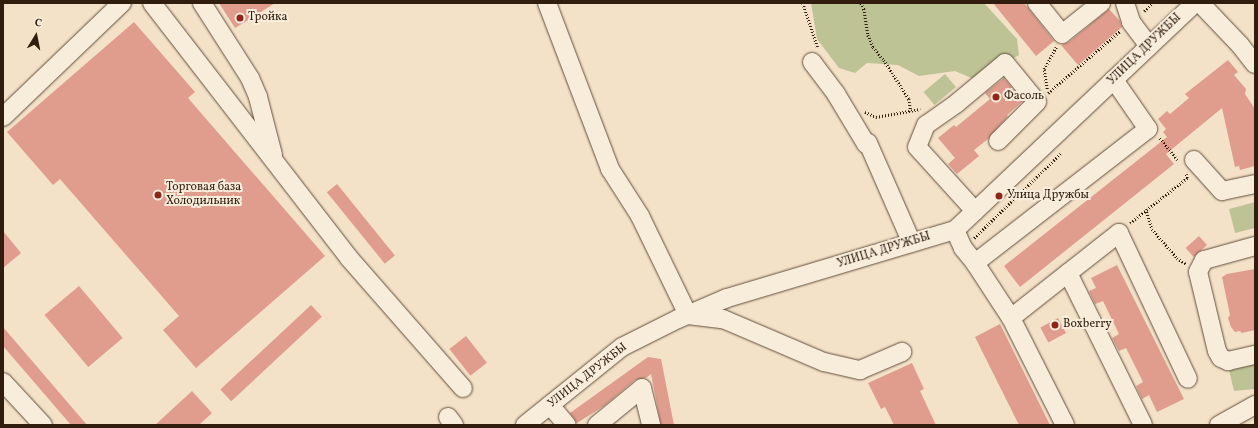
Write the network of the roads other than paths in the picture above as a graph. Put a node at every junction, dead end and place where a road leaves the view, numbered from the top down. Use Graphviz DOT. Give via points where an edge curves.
graph roads {
  1 [pos="122,3"];
  2 [pos="152,3"];
  3 [pos="202,3"];
  4 [pos="548,3"];
  5 [pos="1037,3"];
  6 [pos="1100,3"];
  7 [pos="1124,3"];
  8 [pos="1195,3"];
  9 [pos="1200,3"];
  10 [pos="1149,46"];
  11 [pos="816,57"];
  12 [pos="1255,64"];
  13 [pos="1114,80"];
  14 [pos="3,117"];
  15 [pos="998,141"];
  16 [pos="275,163"];
  17 [pos="1187,164"];
  18 [pos="1255,184"];
  19 [pos="975,211"];
  20 [pos="955,230"];
  21 [pos="912,243"];
  22 [pos="1255,246"];
  23 [pos="975,263"];
  24 [pos="1068,272"];
  25 [pos="688,315"];
  26 [pos="1011,318"];
  27 [pos="902,352"];
  28 [pos="1255,355"];
  29 [pos="1188,379"];
  30 [pos="3,382"];
  31 [pos="462,388"];
  32 [pos="550,405"];
  33 [pos="1255,406"];
  34 [pos="43,425"];
  35 [pos="525,425"];
  36 [pos="567,425"];
  37 [pos="597,425"];
  38 [pos="651,425"];
  39 [pos="1066,425"];
  40 [pos="1143,425"];
  41 [pos="1219,425"];
  1 -- 14 [label="street"];
  2 -- 16 [label="street"];
  3 -- 16 [label="street" via="250,78 258,97"];
  4 -- 25 [label="street" via="610,169 640,216"];
  5 -- 6 [label="street" via="1062,34"];
  7 -- 10 [label="street" via="1131,22"];
  8 -- 10 [label="street, УЛИЦА ДРУЖБЫ"];
  9 -- 12 [label="street"];
  10 -- 13 [label="street, УЛИЦА ДРУЖБЫ"];
  11 -- 21 [label="street" via="866,144 868,142"];
  13 -- 19 [label="street, УЛИЦА ДРУЖБЫ"];
  13 -- 23 [label="street" via="1148,129"];
  15 -- 19 [label="street" via="1042,98 1005,63 926,125 917,147"];
  16 -- 31 [label="street" via="349,258"];
  17 -- 18 [label="street" via="1222,191"];
  19 -- 20 [label="street, УЛИЦА ДРУЖБЫ"];
  20 -- 21 [label="street, УЛИЦА ДРУЖБЫ"];
  20 -- 23 [label="street" via="963,248"];
  21 -- 25 [label="street, УЛИЦА ДРУЖБЫ" via="727,298"];
  22 -- 28 [label="street" via="1204,260 1198,272 1217,351 1221,358 1228,361"];
  23 -- 26 [label="street"];
  24 -- 26 [label="street"];
  24 -- 29 [label="street" via="1119,233"];
  24 -- 40 [label="street"];
  25 -- 27 [label="street" via="723,319 824,362 860,370"];
  25 -- 32 [label="street, УЛИЦА ДРУЖБЫ" via="622,347"];
  26 -- 39 [label="street"];
  30 -- 34 [label="street"];
  32 -- 35 [label="street, УЛИЦА ДРУЖБЫ"];
  32 -- 36 [label="street"];
  33 -- 41 [label="street"];
  37 -- 38 [label="street" via="642,388"];
}
